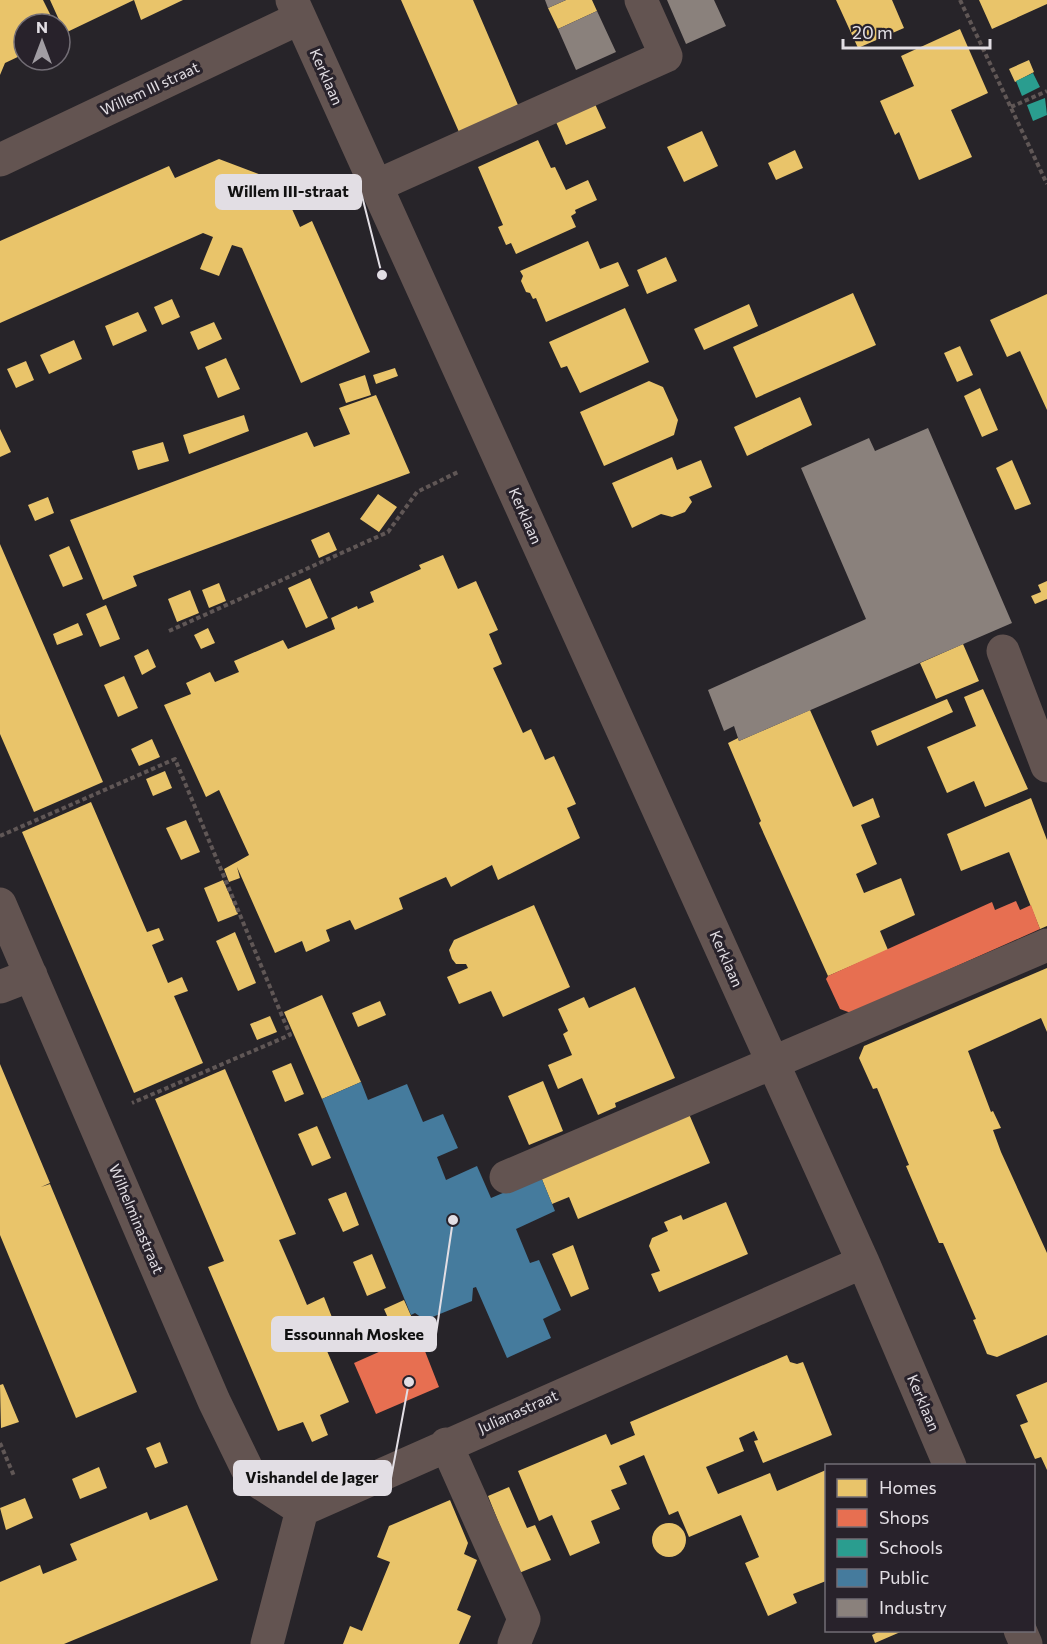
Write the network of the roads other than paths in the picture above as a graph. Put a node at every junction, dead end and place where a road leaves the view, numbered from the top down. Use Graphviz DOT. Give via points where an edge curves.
graph roads {
  1 [pos="641,0"];
  2 [pos="296,9"];
  3 [pos="0,160"];
  4 [pos="376,186"];
  5 [pos="1003,651"];
  6 [pos="1047,766"];
  7 [pos="0,904"];
  8 [pos="1047,945"];
  9 [pos="31,975"];
  10 [pos="0,987"];
  11 [pos="773,1063"];
  12 [pos="506,1177"];
  13 [pos="863,1262"];
  14 [pos="446,1444"];
  15 [pos="949,1464"];
  16 [pos="302,1510"];
  17 [pos="267,1644"];
  18 [pos="514,1644"];
  1 -- 4 [label="street" via="666,56"];
  2 -- 3 [label="street, Willem III straat"];
  2 -- 4 [label="street, Kerklaan"];
  4 -- 11 [label="street, Kerklaan"];
  5 -- 6 [label="street"];
  7 -- 9 [label="street, Wilhelminastraat"];
  8 -- 11 [label="street"];
  9 -- 10 [label="street"];
  9 -- 16 [label="street, Wilhelminastraat" via="214,1401 251,1477"];
  11 -- 12 [label="street"];
  11 -- 13 [label="street, Kerklaan"];
  13 -- 14 [label="street, Julianastraat"];
  13 -- 15 [label="street, Kerklaan"];
  14 -- 16 [label="street, Julianastraat"];
  14 -- 18 [label="street" via="524,1619"];
  16 -- 17 [label="street"];
}
